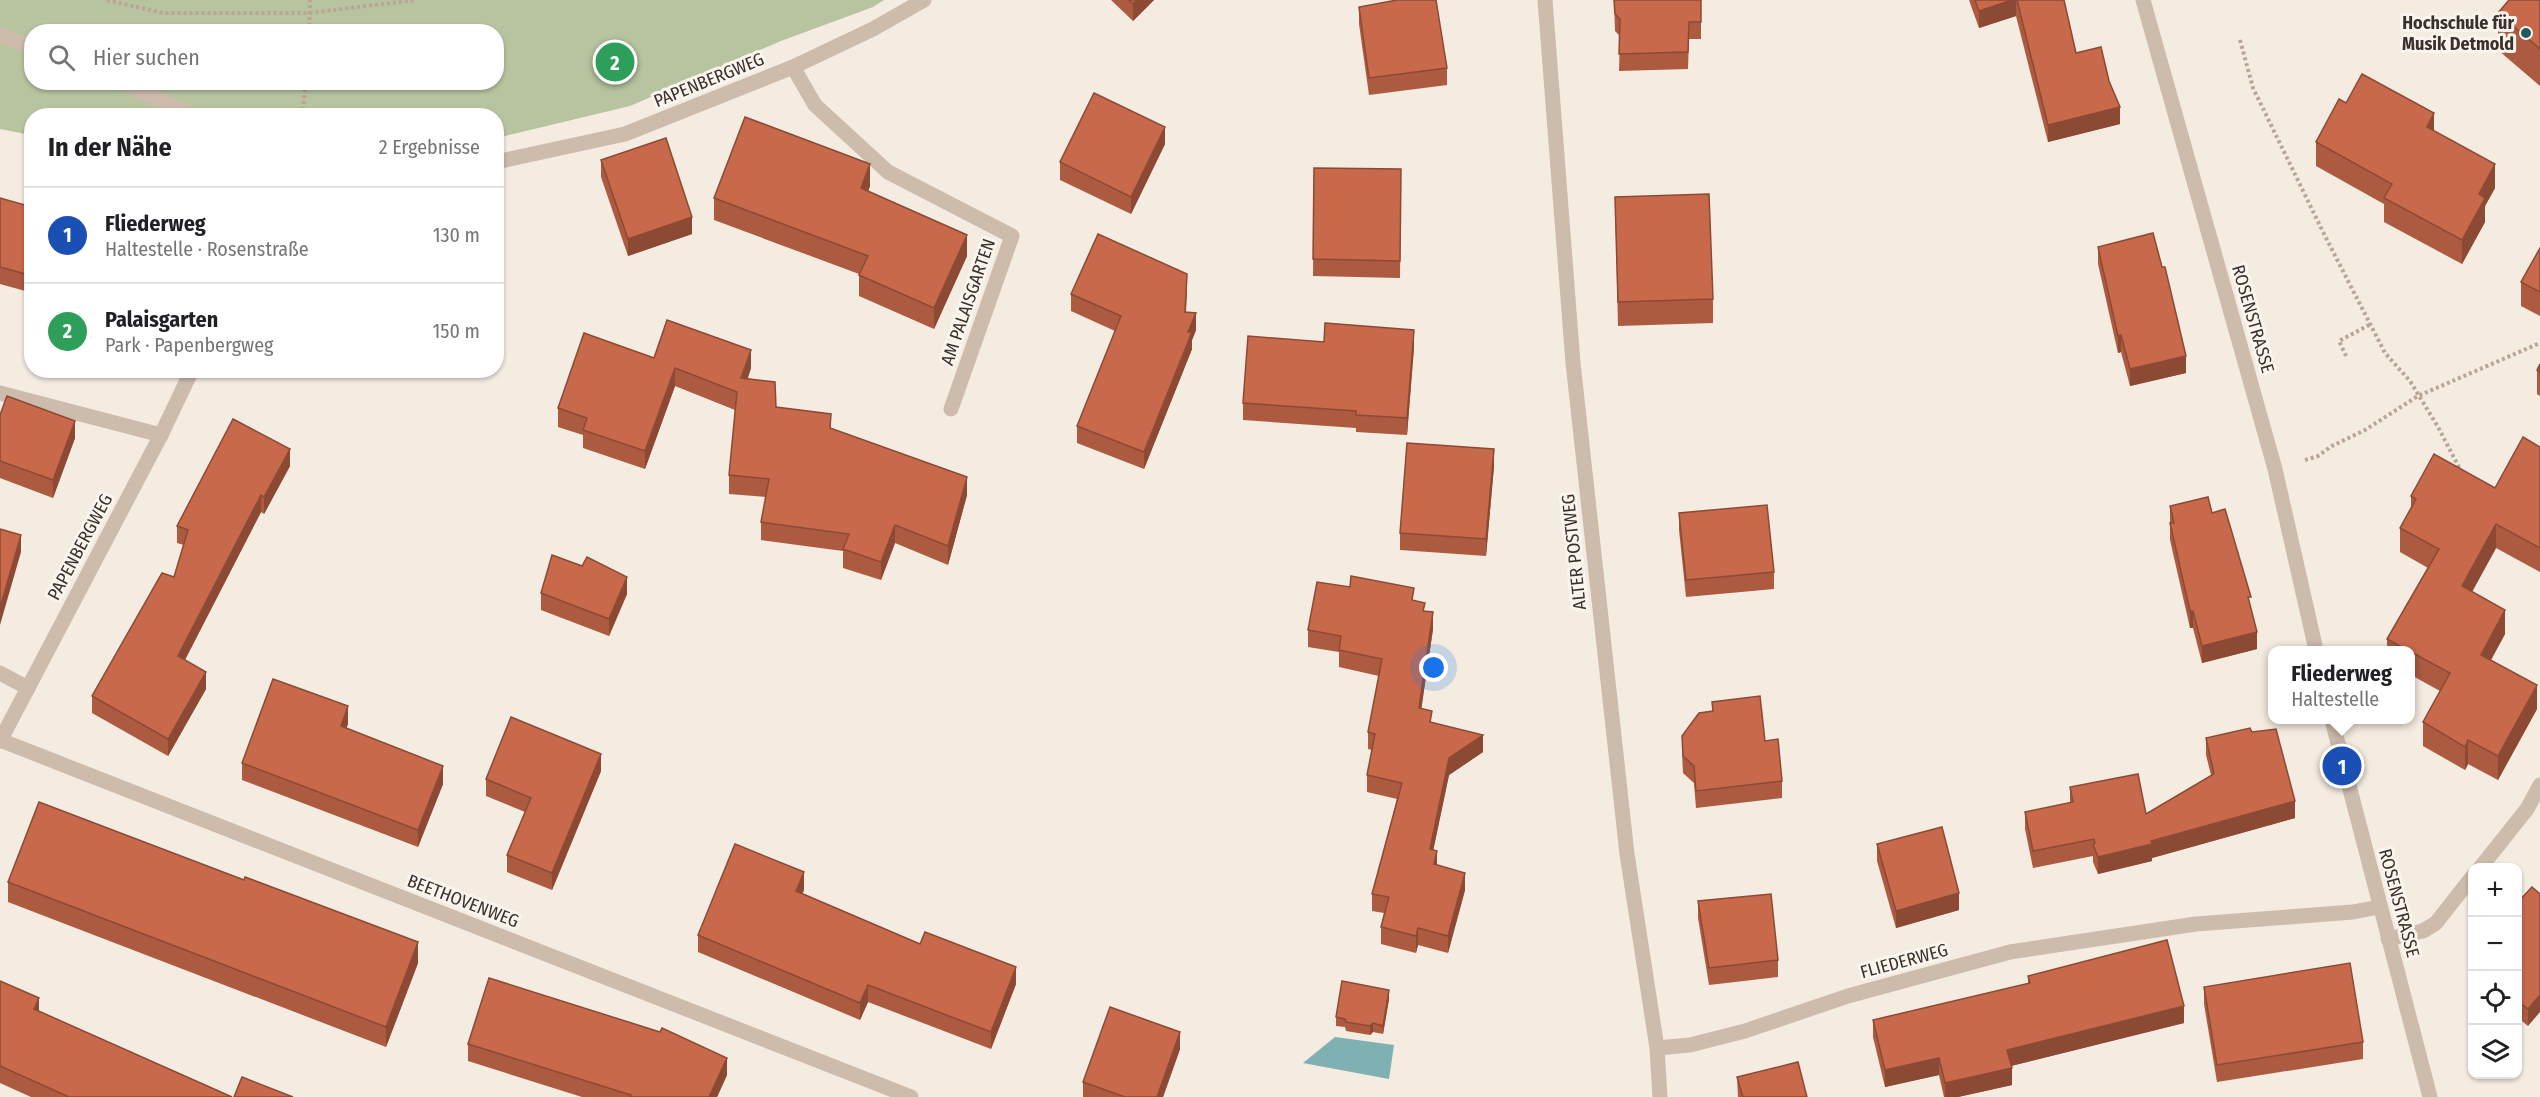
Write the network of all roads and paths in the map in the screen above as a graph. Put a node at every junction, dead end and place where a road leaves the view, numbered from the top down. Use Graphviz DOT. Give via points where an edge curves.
graph roads {
  1 [pos="107,0"];
  2 [pos="310,0"];
  3 [pos="415,0"];
  4 [pos="924,0"];
  5 [pos="1545,0"];
  6 [pos="2143,0"];
  7 [pos="309,13"];
  8 [pos="309,24"];
  9 [pos="0,35"];
  10 [pos="2240,40"];
  11 [pos="24,44"];
  12 [pos="793,67"];
  13 [pos="138,90"];
  14 [pos="305,90"];
  15 [pos="178,108"];
  16 [pos="303,108"];
  17 [pos="504,160"];
  18 [pos="2371,324"];
  19 [pos="2540,343"];
  20 [pos="2346,356"];
  21 [pos="188,378"];
  22 [pos="0,393"];
  23 [pos="2418,396"];
  24 [pos="951,410"];
  25 [pos="161,435"];
  26 [pos="2332,446"];
  27 [pos="2462,473"];
  28 [pos="2315,646"];
  29 [pos="0,673"];
  30 [pos="28,688"];
  31 [pos="2333,724"];
  32 [pos="0,740"];
  33 [pos="2540,785"];
  34 [pos="2483,863"];
  35 [pos="2468,882"];
  36 [pos="2379,907"];
  37 [pos="2388,939"];
  38 [pos="1657,1048"];
  39 [pos="911,1097"];
  40 [pos="1660,1097"];
  41 [pos="2430,1097"];
  1 -- 7 [label="path" via="163,13"];
  2 -- 7 [label="path"];
  3 -- 7 [label="path"];
  4 -- 12 [label="street, PAPENBERGWEG"];
  5 -- 38 [label="street, ALTER POSTWEG" via="1574,375 1627,854"];
  6 -- 28 [label="street, ROSENSTRASSE" via="2275,470"];
  7 -- 8 [label="path"];
  9 -- 11 [label="street"];
  10 -- 18 [label="path" via="2253,88"];
  12 -- 17 [label="street, PAPENBERGWEG" via="625,134"];
  12 -- 24 [label="street, AM PALAISGARTEN" via="815,105 888,172 1012,236"];
  13 -- 15 [label="street"];
  14 -- 16 [label="path"];
  18 -- 20 [label="path" via="2339,341"];
  18 -- 23 [label="path" via="2385,352"];
  19 -- 23 [label="path"];
  21 -- 25 [label="street, PAPENBERGWEG"];
  22 -- 25 [label="street"];
  23 -- 26 [label="path"];
  23 -- 27 [label="path"];
  25 -- 30 [label="street, PAPENBERGWEG"];
  29 -- 30 [label="street"];
  30 -- 32 [label="street, PAPENBERGWEG"];
  31 -- 36 [label="street, ROSENSTRASSE"];
  32 -- 39 [label="street, BEETHOVENWEG"];
  33 -- 34 [label="street" via="2527,809"];
  35 -- 37 [label="street" via="2436,923 2423,931"];
  36 -- 37 [label="street, ROSENSTRASSE"];
  36 -- 38 [label="street, FLIEDERWEG" via="2196,924 2010,952 1848,996 1745,1031 1690,1045"];
  37 -- 41 [label="street, ROSENSTRASSE"];
  38 -- 40 [label="street, ALTER POSTWEG"];
}
